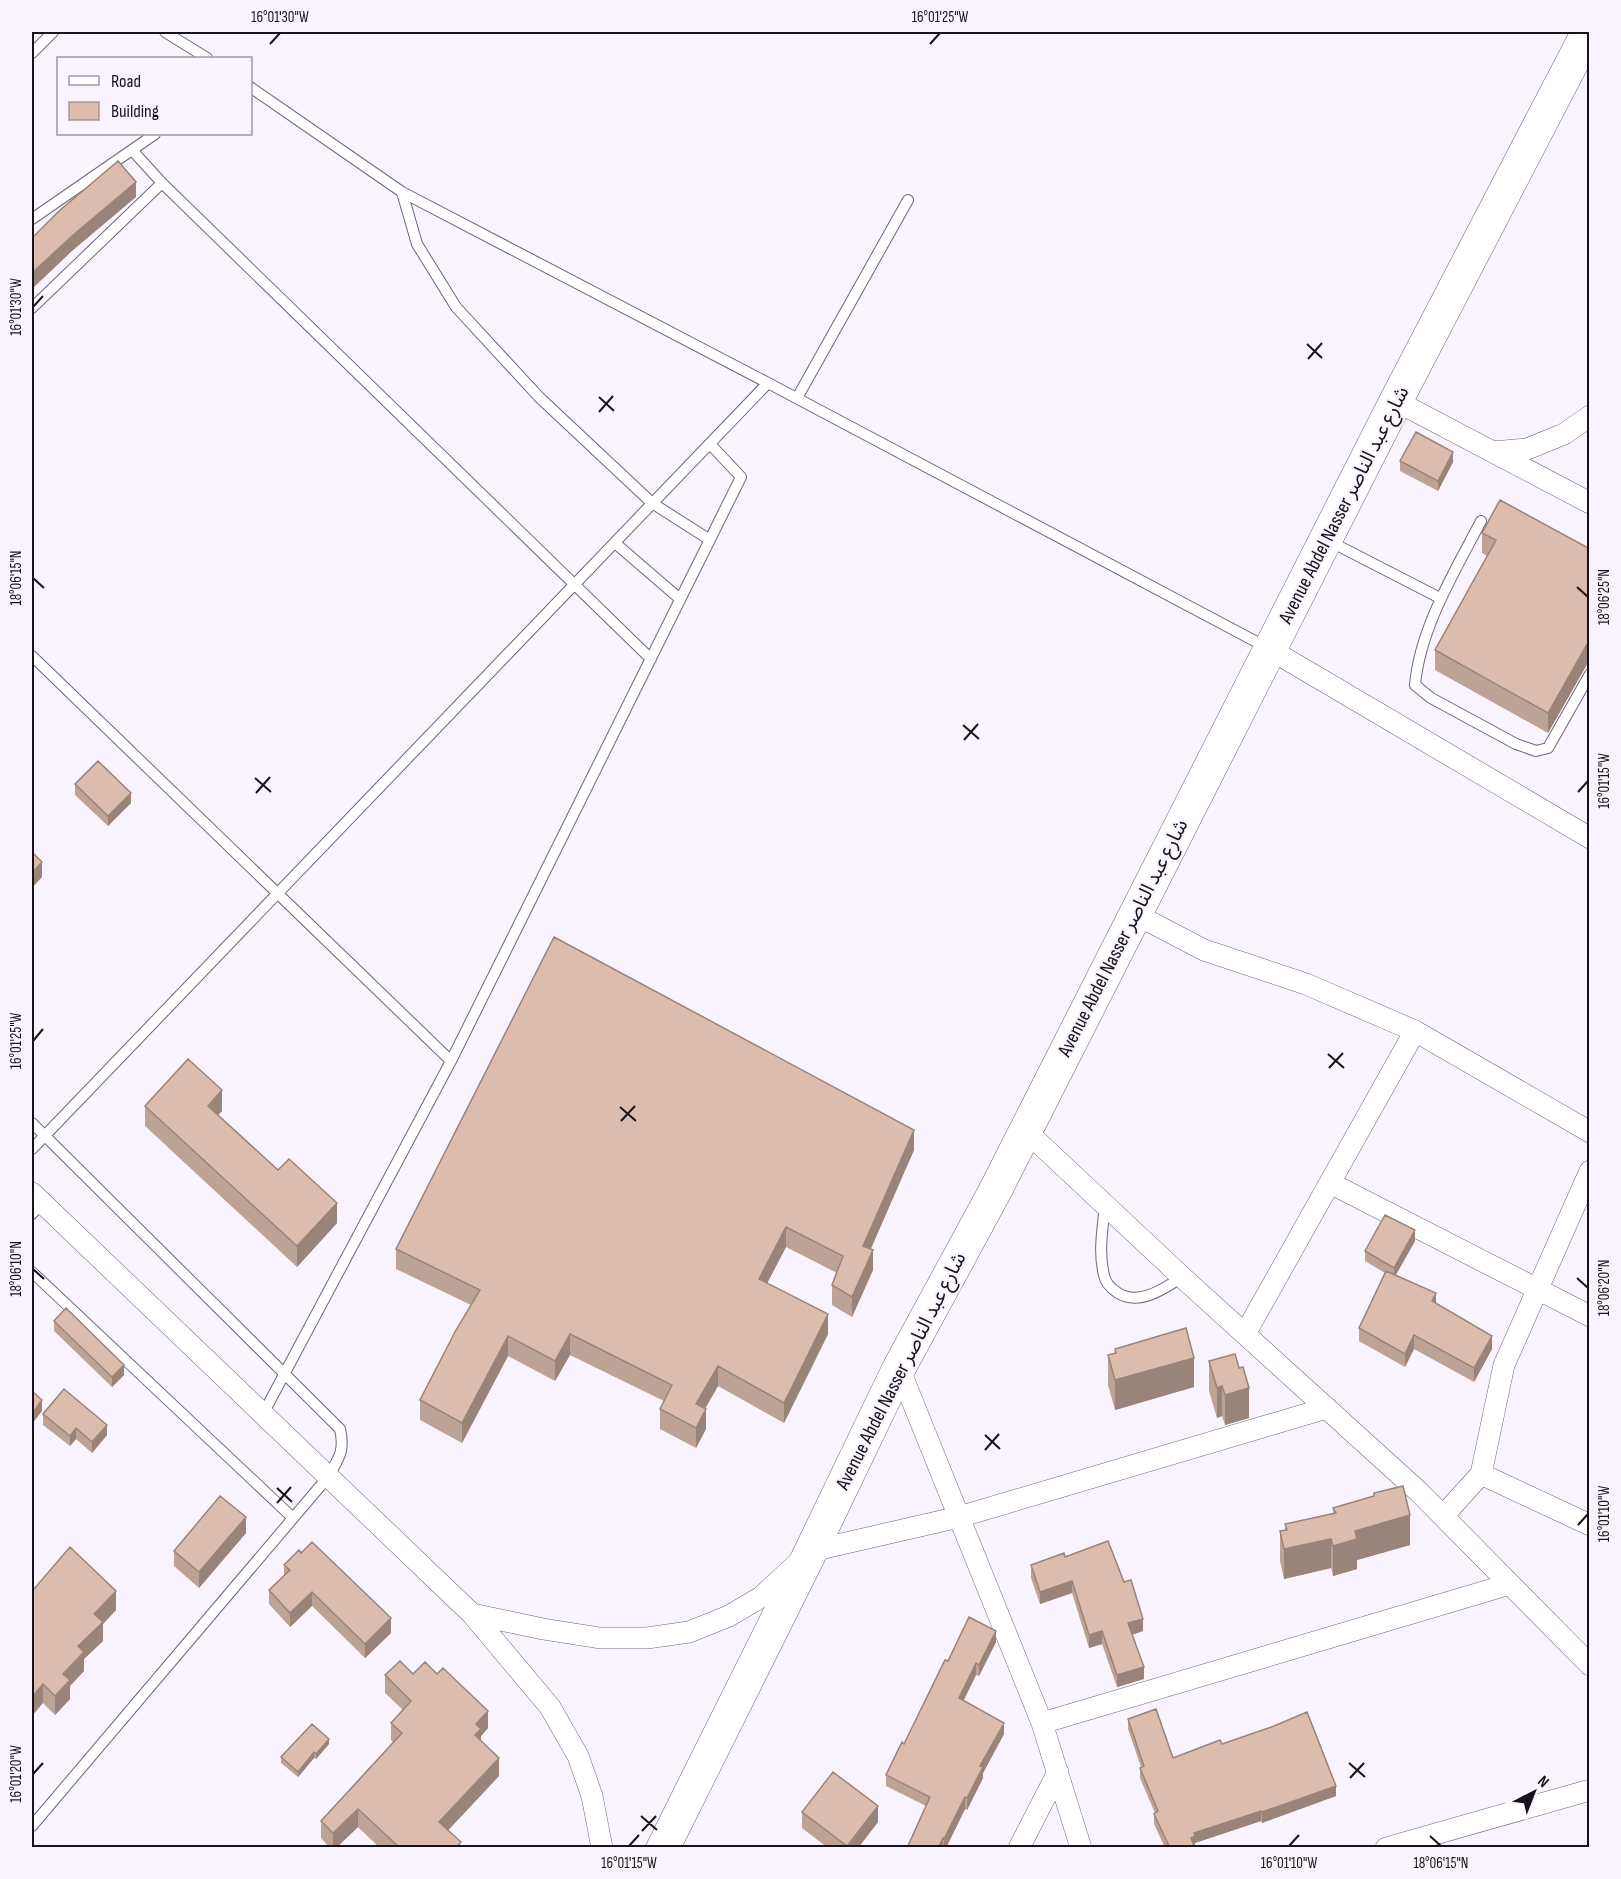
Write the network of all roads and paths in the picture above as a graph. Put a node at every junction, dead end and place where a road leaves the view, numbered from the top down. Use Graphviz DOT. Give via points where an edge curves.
graph roads {
  1 [pos="53,32"];
  2 [pos="165,32"];
  3 [pos="1588,32"];
  4 [pos="32,53"];
  5 [pos="205,57"];
  6 [pos="252,88"];
  7 [pos="154,135"];
  8 [pos="132,150"];
  9 [pos="162,183"];
  10 [pos="402,192"];
  11 [pos="908,200"];
  12 [pos="32,219"];
  13 [pos="32,308"];
  14 [pos="768,383"];
  15 [pos="796,398"];
  16 [pos="1396,401"];
  17 [pos="1590,416"];
  18 [pos="710,444"];
  19 [pos="1493,452"];
  20 [pos="652,503"];
  21 [pos="1590,503"];
  22 [pos="1481,520"];
  23 [pos="1326,539"];
  24 [pos="710,540"];
  25 [pos="615,543"];
  26 [pos="574,585"];
  27 [pos="1440,598"];
  28 [pos="680,599"];
  29 [pos="1271,650"];
  30 [pos="32,656"];
  31 [pos="651,659"];
  32 [pos="1590,674"];
  33 [pos="1590,838"];
  34 [pos="277,893"];
  35 [pos="1135,914"];
  36 [pos="1415,1031"];
  37 [pos="451,1061"];
  38 [pos="32,1123"];
  39 [pos="1025,1130"];
  40 [pos="1590,1132"];
  41 [pos="44,1135"];
  42 [pos="32,1149"];
  43 [pos="1590,1171"];
  44 [pos="1330,1183"];
  45 [pos="35,1203"];
  46 [pos="1105,1204"];
  47 [pos="32,1272"];
  48 [pos="1182,1277"];
  49 [pos="1537,1289"];
  50 [pos="1590,1316"];
  51 [pos="1245,1334"];
  52 [pos="899,1368"];
  53 [pos="284,1374"];
  54 [pos="1327,1408"];
  55 [pos="263,1414"];
  56 [pos="1481,1474"];
  57 [pos="328,1477"];
  58 [pos="1443,1516"];
  59 [pos="959,1517"];
  60 [pos="293,1518"];
  61 [pos="1590,1525"];
  62 [pos="811,1551"];
  63 [pos="1510,1584"];
  64 [pos="472,1614"];
  65 [pos="1590,1665"];
  66 [pos="1042,1722"];
  67 [pos="1058,1772"];
  68 [pos="1590,1790"];
  69 [pos="32,1826"];
  70 [pos="602,1848"];
  71 [pos="663,1848"];
  72 [pos="1019,1848"];
  73 [pos="1081,1848"];
  74 [pos="1386,1848"];
  1 -- 4 [label="lane"];
  2 -- 5 [label="lane"];
  3 -- 16 [label="main road, Avenue Abdel Nasser شارع عبد الناصر"];
  6 -- 10 [label="lane"];
  7 -- 8 [label="lane"];
  8 -- 9 [label="lane"];
  8 -- 12 [label="lane"];
  9 -- 13 [label="lane"];
  9 -- 26 [label="lane"];
  10 -- 14 [label="lane"];
  10 -- 20 [label="lane" via="417,244 456,307 539,397"];
  11 -- 15 [label="lane"];
  14 -- 15 [label="lane"];
  14 -- 18 [label="lane"];
  15 -- 29 [label="lane"];
  16 -- 19 [label="street"];
  16 -- 23 [label="main road, Avenue Abdel Nasser شارع عبد الناصر"];
  17 -- 19 [label="street" via="1564,434 1527,449"];
  18 -- 20 [label="lane"];
  18 -- 24 [label="lane" via="741,477"];
  19 -- 21 [label="street"];
  20 -- 24 [label="lane"];
  20 -- 25 [label="lane"];
  22 -- 27 [label="lane"];
  23 -- 27 [label="lane"];
  23 -- 29 [label="main road, Avenue Abdel Nasser شارع عبد الناصر"];
  24 -- 28 [label="lane"];
  25 -- 26 [label="lane"];
  25 -- 28 [label="lane"];
  26 -- 31 [label="lane"];
  26 -- 34 [label="lane"];
  27 -- 32 [label="lane" via="1414,685 1516,744 1536,751 1548,748"];
  28 -- 31 [label="lane"];
  29 -- 33 [label="street"];
  29 -- 35 [label="main road, Avenue Abdel Nasser شارع عبد الناصر"];
  30 -- 34 [label="lane"];
  31 -- 37 [label="lane"];
  34 -- 37 [label="lane"];
  34 -- 41 [label="lane"];
  35 -- 36 [label="street" via="1204,950 1306,984"];
  35 -- 39 [label="main road, Avenue Abdel Nasser شارع عبد الناصر"];
  36 -- 40 [label="street"];
  36 -- 44 [label="street"];
  37 -- 53 [label="lane"];
  38 -- 41 [label="lane"];
  39 -- 46 [label="street"];
  39 -- 52 [label="main road, Avenue Abdel Nasser شارع عبد الناصر"];
  41 -- 42 [label="lane"];
  41 -- 53 [label="lane"];
  43 -- 49 [label="street"];
  44 -- 49 [label="street"];
  44 -- 51 [label="street"];
  45 -- 55 [label="street"];
  46 -- 48 [label="street"];
  46 -- 48 [label="lane" via="1101,1258 1104,1278 1113,1289 1125,1297 1148,1296"];
  47 -- 60 [label="lane"];
  48 -- 51 [label="street"];
  49 -- 50 [label="street"];
  49 -- 56 [label="street" via="1504,1365"];
  51 -- 54 [label="street"];
  52 -- 59 [label="street"];
  52 -- 62 [label="main road, Avenue Abdel Nasser شارع عبد الناصر"];
  53 -- 55 [label="lane"];
  53 -- 57 [label="lane" via="340,1429 341,1455"];
  54 -- 58 [label="street"];
  54 -- 59 [label="street"];
  55 -- 57 [label="street"];
  56 -- 58 [label="street"];
  56 -- 61 [label="street"];
  57 -- 60 [label="lane"];
  57 -- 64 [label="street"];
  58 -- 63 [label="street"];
  59 -- 62 [label="street"];
  59 -- 66 [label="street"];
  60 -- 69 [label="lane"];
  62 -- 64 [label="street" via="761,1597 729,1616 689,1632 647,1638 600,1638"];
  62 -- 71 [label="main road, Avenue Abdel Nasser شارع عبد الناصر"];
  63 -- 65 [label="street"];
  63 -- 66 [label="street"];
  64 -- 70 [label="street" via="550,1707 578,1756 592,1796"];
  66 -- 67 [label="street"];
  67 -- 72 [label="street"];
  67 -- 73 [label="street"];
  68 -- 74 [label="street"];
}
